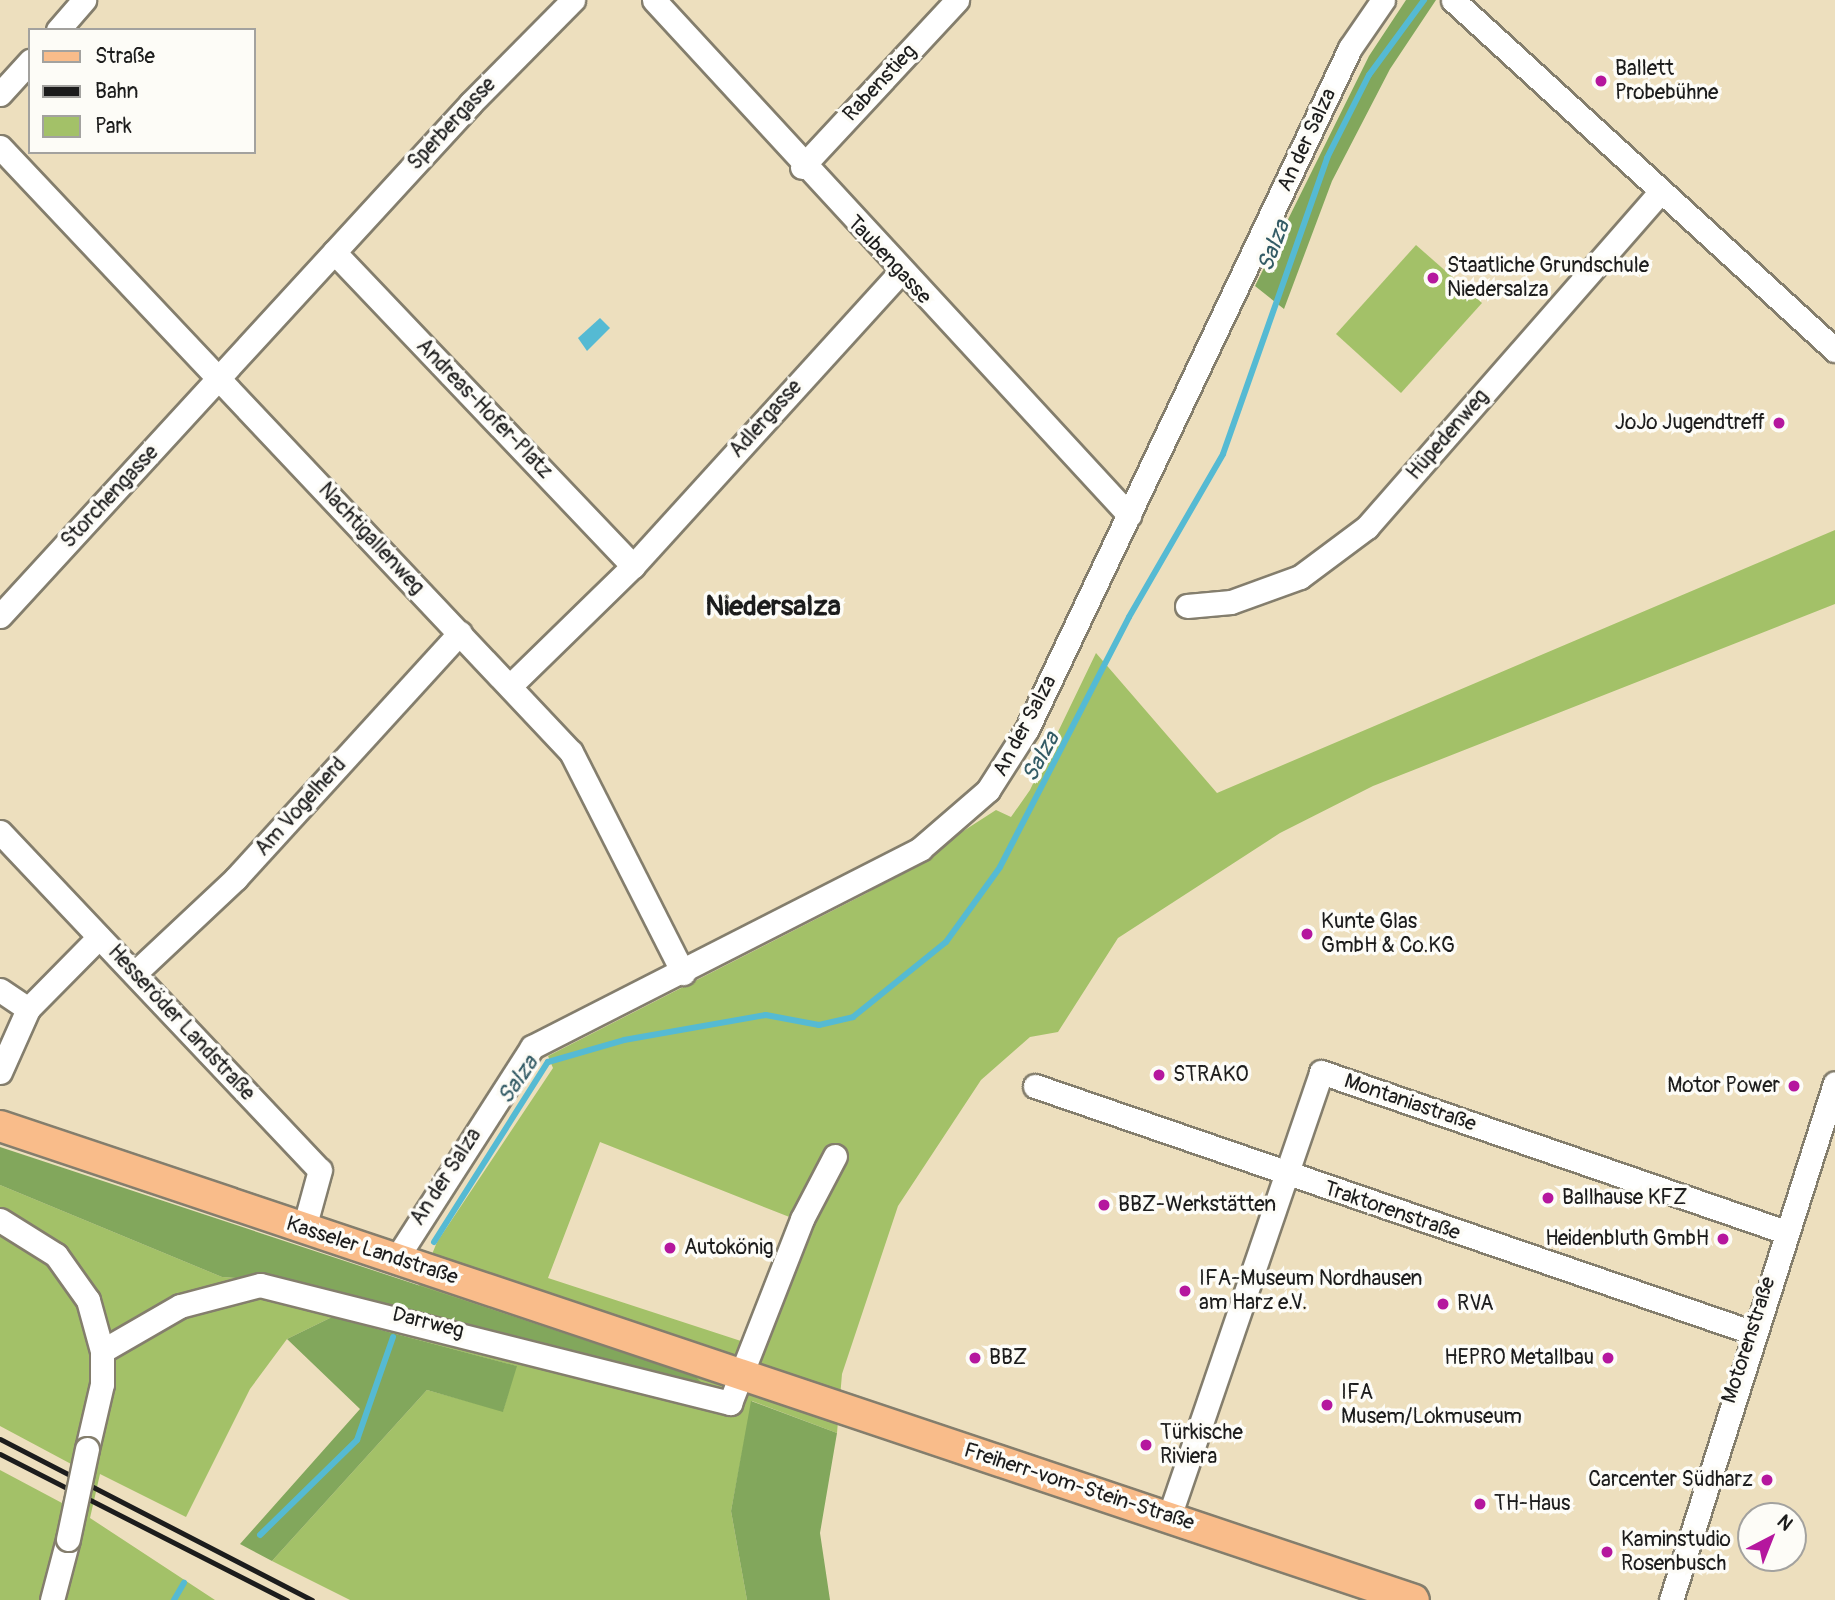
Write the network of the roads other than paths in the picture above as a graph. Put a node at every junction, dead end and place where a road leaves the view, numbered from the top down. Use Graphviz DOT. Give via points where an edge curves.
graph roads {
  1 [pos="84,0"];
  2 [pos="573,0"];
  3 [pos="654,0"];
  4 [pos="957,0"];
  5 [pos="1382,0"];
  6 [pos="1453,0"];
  7 [pos="60,28"];
  8 [pos="28,63"];
  9 [pos="0,94"];
  10 [pos="0,148"];
  11 [pos="802,167"];
  12 [pos="1661,191"];
  13 [pos="334,251"];
  14 [pos="900,273"];
  15 [pos="1835,350"];
  16 [pos="220,379"];
  17 [pos="1129,515"];
  18 [pos="633,566"];
  19 [pos="1187,606"];
  20 [pos="0,616"];
  21 [pos="460,633"];
  22 [pos="510,686"];
  23 [pos="0,832"];
  24 [pos="99,937"];
  25 [pos="135,973"];
  26 [pos="683,973"];
  27 [pos="0,990"];
  28 [pos="28,1009"];
  29 [pos="0,1072"];
  30 [pos="1835,1084"];
  31 [pos="1035,1086"];
  32 [pos="0,1126"];
  33 [pos="835,1156"];
  34 [pos="1286,1175"];
  35 [pos="0,1220"];
  36 [pos="304,1228"];
  37 [pos="1785,1232"];
  38 [pos="396,1259"];
  39 [pos="1751,1332"];
  40 [pos="102,1351"];
  41 [pos="745,1375"];
  42 [pos="1170,1517"];
  43 [pos="52,1600"];
  44 [pos="1414,1600"];
  45 [pos="1671,1600"];
  1 -- 7 [label="street"];
  2 -- 13 [label="street, Sperbergasse"];
  3 -- 11 [label="street, Taubengasse"];
  4 -- 11 [label="street, Rabenstieg"];
  5 -- 17 [label="street, An der Salza" via="1345,60"];
  6 -- 12 [label="street"];
  8 -- 9 [label="street"];
  10 -- 16 [label="street, Nachtigallenweg"];
  11 -- 14 [label="street, Taubengasse"];
  12 -- 15 [label="street"];
  12 -- 19 [label="street, Hüpedenweg" via="1367,527 1300,577 1231,602"];
  13 -- 16 [label="street"];
  13 -- 18 [label="street, Andreas-Hofer-Platz"];
  14 -- 17 [label="street, Taubengasse"];
  14 -- 18 [label="street, Adlergasse"];
  16 -- 20 [label="street, Storchengasse"];
  16 -- 21 [label="street, Nachtigallenweg"];
  17 -- 26 [label="street, An der Salza" via="1008,764 966,815 920,849"];
  18 -- 22 [label="street"];
  21 -- 22 [label="street, Nachtigallenweg"];
  21 -- 25 [label="street, Am Vogelherd" via="236,878"];
  22 -- 26 [label="street, Nachtigallenweg" via="583,772"];
  23 -- 24 [label="street, Hesseröder Landstraße"];
  24 -- 25 [label="street, Hesseröder Landstraße"];
  24 -- 28 [label="street"];
  25 -- 36 [label="street, Hesseröder Landstraße" via="320,1170"];
  26 -- 38 [label="street, An der Salza" via="532,1047"];
  27 -- 28 [label="street"];
  28 -- 29 [label="street"];
  30 -- 37 [label="street, Motorenstraße"];
  31 -- 34 [label="street, Traktorenstraße"];
  32 -- 36 [label="main road, Kasseler Landstraße"];
  33 -- 41 [label="street" via="802,1219"];
  34 -- 37 [label="street, Montaniastraße" via="1321,1072"];
  34 -- 39 [label="street, Traktorenstraße"];
  34 -- 42 [label="street, Montaniastraße"];
  35 -- 40 [label="street" via="32,1236 74,1276 88,1300"];
  36 -- 38 [label="main road, Kasseler Landstraße"];
  37 -- 39 [label="street, Motorenstraße"];
  38 -- 41 [label="main road, Kasseler Landstraße"];
  39 -- 45 [label="street, Motorenstraße"];
  40 -- 41 [label="street, Darrweg" via="180,1306 260,1285 730,1403"];
  40 -- 43 [label="street, bridge" via="87,1449"];
  41 -- 42 [label="main road, Freiherr-vom-Stein-Straße"];
  42 -- 44 [label="main road, Freiherr-vom-Stein-Straße"];
}
